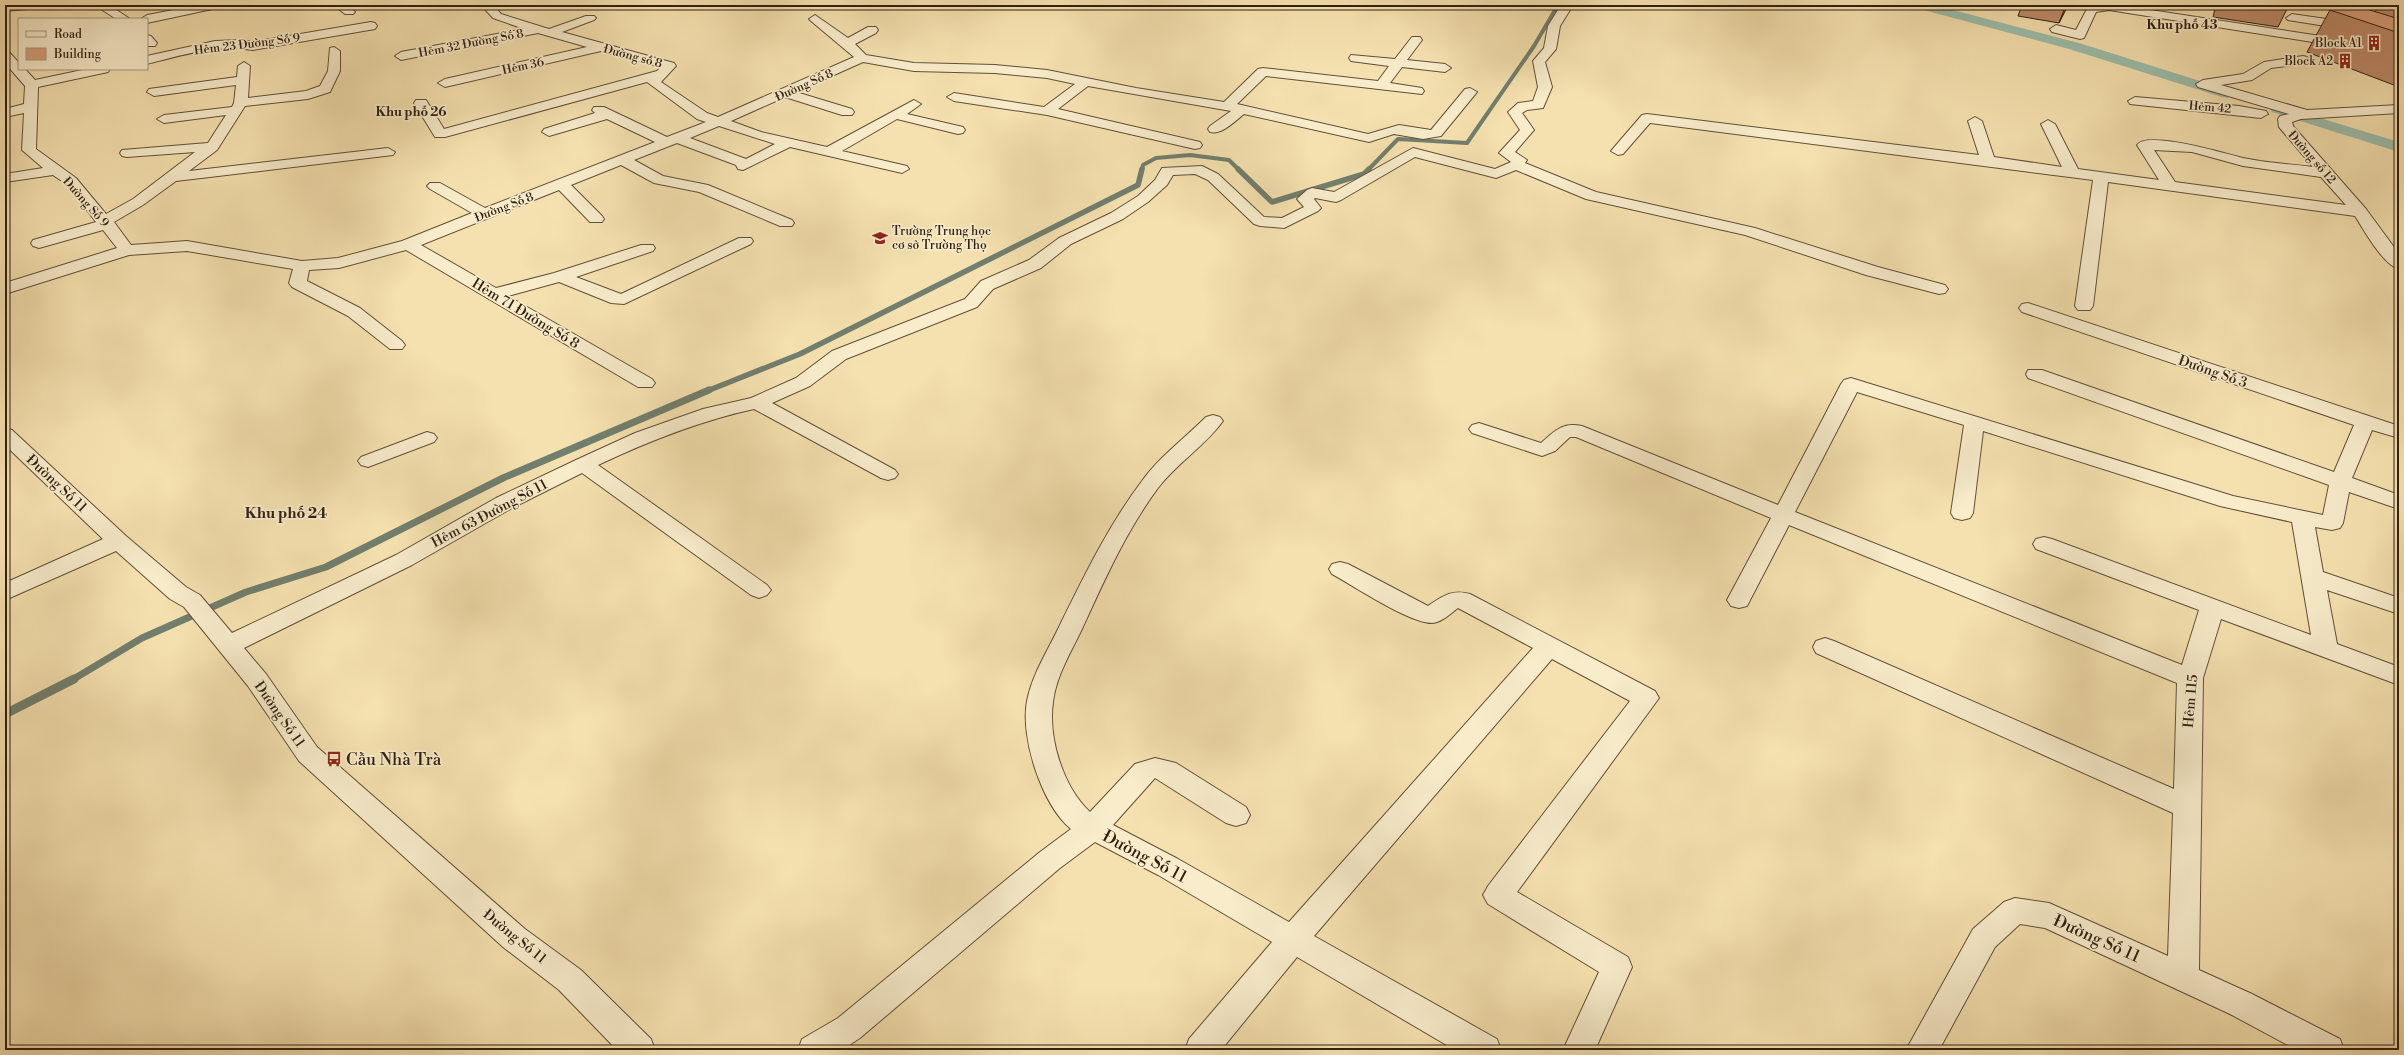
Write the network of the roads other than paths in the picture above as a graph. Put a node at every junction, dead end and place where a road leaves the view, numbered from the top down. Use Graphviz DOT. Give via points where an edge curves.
graph roads {
  1 [pos="39,5"];
  2 [pos="100,5"];
  3 [pos="216,5"];
  4 [pos="486,5"];
  5 [pos="1567,5"];
  6 [pos="2192,5"];
  7 [pos="5,8"];
  8 [pos="122,18"];
  9 [pos="590,18"];
  10 [pos="2292,18"];
  11 [pos="148,19"];
  12 [pos="550,19"];
  13 [pos="815,19"];
  14 [pos="2188,19"];
  15 [pos="371,26"];
  16 [pos="541,29"];
  17 [pos="2056,29"];
  18 [pos="872,30"];
  19 [pos="1416,40"];
  20 [pos="847,43"];
  21 [pos="2399,43"];
  22 [pos="601,47"];
  23 [pos="149,50"];
  24 [pos="1393,50"];
  25 [pos="334,51"];
  26 [pos="1408,51"];
  27 [pos="5,55"];
  28 [pos="401,56"];
  29 [pos="862,58"];
  30 [pos="1356,58"];
  31 [pos="2303,60"];
  32 [pos="1398,63"];
  33 [pos="2399,65"];
  34 [pos="1445,68"];
  35 [pos="18,69"];
  36 [pos="18,70"];
  37 [pos="100,70"];
  38 [pos="661,74"];
  39 [pos="1087,81"];
  40 [pos="445,83"];
  41 [pos="32,85"];
  42 [pos="1381,85"];
  43 [pos="1417,91"];
  44 [pos="154,92"];
  45 [pos="1470,92"];
  46 [pos="786,93"];
  47 [pos="954,96"];
  48 [pos="2134,101"];
  49 [pos="421,103"];
  50 [pos="914,104"];
  51 [pos="239,106"];
  52 [pos="1227,106"];
  53 [pos="31,107"];
  54 [pos="1242,109"];
  55 [pos="2399,109"];
  56 [pos="1047,111"];
  57 [pos="847,112"];
  58 [pos="5,114"];
  59 [pos="895,115"];
  60 [pos="2296,116"];
  61 [pos="164,120"];
  62 [pos="720,121"];
  63 [pos="1975,121"];
  64 [pos="2048,124"];
  65 [pos="1214,129"];
  66 [pos="958,130"];
  67 [pos="549,132"];
  68 [pos="672,140"];
  69 [pos="787,143"];
  70 [pos="1195,145"];
  71 [pos="212,146"];
  72 [pos="1618,151"];
  73 [pos="388,152"];
  74 [pos="127,153"];
  75 [pos="827,153"];
  76 [pos="622,160"];
  77 [pos="1988,161"];
  78 [pos="1516,165"];
  79 [pos="902,169"];
  80 [pos="56,170"];
  81 [pos="2072,172"];
  82 [pos="2326,173"];
  83 [pos="2102,176"];
  84 [pos="170,177"];
  85 [pos="5,178"];
  86 [pos="562,184"];
  87 [pos="435,186"];
  88 [pos="2170,186"];
  89 [pos="2360,212"];
  90 [pos="484,214"];
  91 [pos="596,219"];
  92 [pos="105,223"];
  93 [pos="786,223"];
  94 [pos="745,241"];
  95 [pos="39,243"];
  96 [pos="408,244"];
  97 [pos="647,248"];
  98 [pos="2391,249"];
  99 [pos="128,250"];
  100 [pos="2399,264"];
  101 [pos="302,266"];
  102 [pos="560,277"];
  103 [pos="5,289"];
  104 [pos="1939,289"];
  105 [pos="494,294"];
  106 [pos="2084,306"];
  107 [pos="2028,308"];
  108 [pos="396,345"];
  109 [pos="2035,374"];
  110 [pos="645,383"];
  111 [pos="757,403"];
  112 [pos="1213,421"];
  113 [pos="1974,422"];
  114 [pos="2365,422"];
  115 [pos="1480,429"];
  116 [pos="2399,432"];
  117 [pos="5,434"];
  118 [pos="427,438"];
  119 [pos="368,461"];
  120 [pos="583,464"];
  121 [pos="888,474"];
  122 [pos="2341,480"];
  123 [pos="2399,502"];
  124 [pos="1962,513"];
  125 [pos="1783,515"];
  126 [pos="2302,518"];
  127 [pos="118,541"];
  128 [pos="2044,544"];
  129 [pos="1340,569"];
  130 [pos="2313,577"];
  131 [pos="760,590"];
  132 [pos="5,592"];
  133 [pos="1739,600"];
  134 [pos="2211,606"];
  135 [pos="2399,606"];
  136 [pos="227,643"];
  137 [pos="1549,646"];
  138 [pos="1825,647"];
  139 [pos="2319,647"];
  140 [pos="2399,676"];
  141 [pos="2190,678"];
  142 [pos="2185,806"];
  143 [pos="1236,815"];
  144 [pos="1093,828"];
  145 [pos="1292,940"];
  146 [pos="2183,977"];
  147 [pos="639,1050"];
  148 [pos="814,1050"];
  149 [pos="1201,1050"];
  150 [pos="1485,1050"];
  151 [pos="1579,1050"];
  152 [pos="1922,1050"];
  153 [pos="2328,1050"];
  1 -- 7 [label="street"];
  2 -- 8 [label="street"];
  3 -- 11 [label="street"];
  4 -- 16 [label="street, Đường số 8" via="497,16"];
  5 -- 78 [label="street" via="1555,22 1549,40 1550,49 1539,61 1545,87 1538,105 1523,106 1515,112 1527,130 1506,153 1520,160"];
  6 -- 14 [label="street"];
  9 -- 16 [label="street"];
  10 -- 21 [label="street" via="2353,28"];
  12 -- 16 [label="street"];
  13 -- 20 [label="street"];
  14 -- 17 [label="street" via="2102,7 2092,10 2080,35"];
  14 -- 33 [label="street" via="2327,41"];
  15 -- 23 [label="street, Hẻm 23 Đường Số 9" via="253,46 244,43"];
  16 -- 22 [label="street, Đường số 8"];
  16 -- 28 [label="street, Hẻm 32 Đường Số 8"];
  18 -- 20 [label="street"];
  19 -- 26 [label="street"];
  20 -- 29 [label="street"];
  22 -- 38 [label="street, Đường số 8" via="670,66"];
  22 -- 40 [label="street, Hẻm 36"];
  24 -- 26 [label="street"];
  25 -- 51 [label="street" via="334,71 325,89 308,95"];
  26 -- 32 [label="street"];
  27 -- 35 [label="street"];
  29 -- 39 [label="street" via="914,67 995,68"];
  29 -- 46 [label="street, Đường Số 8"];
  30 -- 32 [label="street"];
  31 -- 60 [label="street" via="2268,66 2247,77 2203,84"];
  32 -- 34 [label="street"];
  32 -- 42 [label="street"];
  36 -- 41 [label="street"];
  37 -- 41 [label="street"];
  38 -- 49 [label="street" via="440,134"];
  38 -- 62 [label="street, Đường số 8" via="653,82 702,116"];
  39 -- 52 [label="street" via="1136,92"];
  39 -- 56 [label="street"];
  41 -- 53 [label="street, Đường Số 9"];
  42 -- 43 [label="street"];
  42 -- 52 [label="street" via="1263,72"];
  44 -- 51 [label="street" via="243,73"];
  45 -- 54 [label="street" via="1436,133 1426,136 1392,130 1363,138"];
  46 -- 57 [label="street"];
  46 -- 62 [label="street, Đường Số 8"];
  47 -- 56 [label="street"];
  48 -- 60 [label="street, Hẻm 42"];
  50 -- 59 [label="street"];
  51 -- 61 [label="street"];
  51 -- 71 [label="street"];
  52 -- 54 [label="street"];
  53 -- 58 [label="street"];
  53 -- 80 [label="street, Đường Số 9" via="29,150"];
  54 -- 65 [label="street"];
  55 -- 60 [label="street, Đường số 12"];
  56 -- 70 [label="street"];
  59 -- 66 [label="street"];
  59 -- 75 [label="street"];
  60 -- 82 [label="street, Đường số 12" via="2286,127"];
  62 -- 68 [label="street, Đường Số 8"];
  62 -- 69 [label="street, Đường số 8"];
  63 -- 77 [label="street"];
  64 -- 81 [label="street"];
  67 -- 68 [label="street" via="603,112"];
  68 -- 69 [label="street" via="745,165"];
  68 -- 76 [label="street, Đường Số 8"];
  69 -- 75 [label="street, Đường số 8"];
  71 -- 74 [label="street"];
  71 -- 84 [label="street"];
  72 -- 77 [label="street" via="1647,118"];
  73 -- 84 [label="street"];
  75 -- 79 [label="street, Đường số 8"];
  76 -- 86 [label="street, Đường Số 8"];
  76 -- 93 [label="street" via="659,180 704,188"];
  77 -- 81 [label="street"];
  78 -- 104 [label="street" via="1591,196 1749,230 1872,271"];
  78 -- 111 [label="street, Hẻm 63 Đường Số 11" via="1496,174 1413,152 1336,197 1312,194 1306,199 1313,208 1284,222 1260,221 1214,177 1197,169 1167,171 1162,182 1144,199 1124,212 1065,241 1035,264 987,285 971,303 909,329 870,340 839,355 803,382"];
  80 -- 85 [label="street"];
  80 -- 92 [label="street, Đường Số 9" via="71,181"];
  81 -- 83 [label="street"];
  82 -- 88 [label="street" via="2243,162 2193,148 2144,145"];
  82 -- 89 [label="street, Đường số 12"];
  83 -- 88 [label="street"];
  83 -- 106 [label="street"];
  84 -- 92 [label="street"];
  86 -- 90 [label="street, Đường Số 8"];
  86 -- 91 [label="street"];
  87 -- 90 [label="street"];
  88 -- 89 [label="street"];
  89 -- 98 [label="street, Đường số 12"];
  90 -- 96 [label="street, Đường Số 8"];
  92 -- 95 [label="street"];
  92 -- 99 [label="street, Đường Số 9"];
  94 -- 102 [label="street" via="624,300"];
  96 -- 101 [label="street, Đường Số 8" via="339,263"];
  96 -- 105 [label="street, Hẻm 71 Đường Số 8"];
  97 -- 102 [label="street"];
  98 -- 100 [label="street, Đường số 12"];
  99 -- 101 [label="street, Đường Số 8" via="187,246"];
  99 -- 103 [label="street, Đường Số 8"];
  101 -- 108 [label="street" via="298,282 354,312"];
  102 -- 105 [label="street"];
  105 -- 110 [label="street, Hẻm 71 Đường Số 8"];
  107 -- 114 [label="street, Đường Số 3"];
  109 -- 122 [label="street"];
  111 -- 120 [label="street, Hẻm 63 Đường Số 11" via="710,413 642,437"];
  111 -- 121 [label="street"];
  112 -- 144 [label="street" via="1150,484 1110,548 1049,672 1040,701 1039,725 1045,756 1057,787 1068,808"];
  113 -- 124 [label="street"];
  113 -- 125 [label="street" via="1851,384"];
  113 -- 126 [label="street" via="2228,501"];
  114 -- 116 [label="street, Đường Số 3"];
  114 -- 122 [label="street"];
  115 -- 125 [label="street" via="1542,450 1564,431 1576,430"];
  117 -- 127 [label="street, Đường Số 11"];
  118 -- 119 [label="street"];
  120 -- 131 [label="street"];
  120 -- 136 [label="street, Hẻm 63 Đường Số 11" via="504,502 404,560"];
  122 -- 123 [label="street"];
  122 -- 126 [label="street" via="2332,523"];
  125 -- 133 [label="street"];
  125 -- 141 [label="street"];
  126 -- 130 [label="street"];
  127 -- 132 [label="street"];
  127 -- 136 [label="street, Đường Số 11" via="178,593 192,601"];
  128 -- 134 [label="street"];
  129 -- 137 [label="street" via="1420,612 1432,615 1455,599 1462,600"];
  130 -- 135 [label="street"];
  130 -- 139 [label="street" via="2325,644"];
  134 -- 139 [label="street"];
  134 -- 141 [label="street, Hẻm 115"];
  136 -- 147 [label="street, Đường Số 11" via="257,680 308,754 514,938 570,980"];
  137 -- 145 [label="street"];
  137 -- 151 [label="street" via="1646,698 1498,895 1617,967"];
  138 -- 142 [label="street"];
  139 -- 140 [label="street"];
  141 -- 142 [label="street, Hẻm 115"];
  142 -- 146 [label="street, Hẻm 115"];
  143 -- 144 [label="street" via="1166,770 1155,768 1145,771"];
  144 -- 145 [label="street, Đường Số 11" via="1168,867"];
  144 -- 148 [label="street, Đường Số 11" via="1050,860 849,1028"];
  145 -- 149 [label="street"];
  145 -- 150 [label="street, Đường Số 11"];
  146 -- 152 [label="street, Đường Số 11" via="2049,916 2015,911 1984,938"];
  146 -- 153 [label="street, Đường Số 11"];
}
